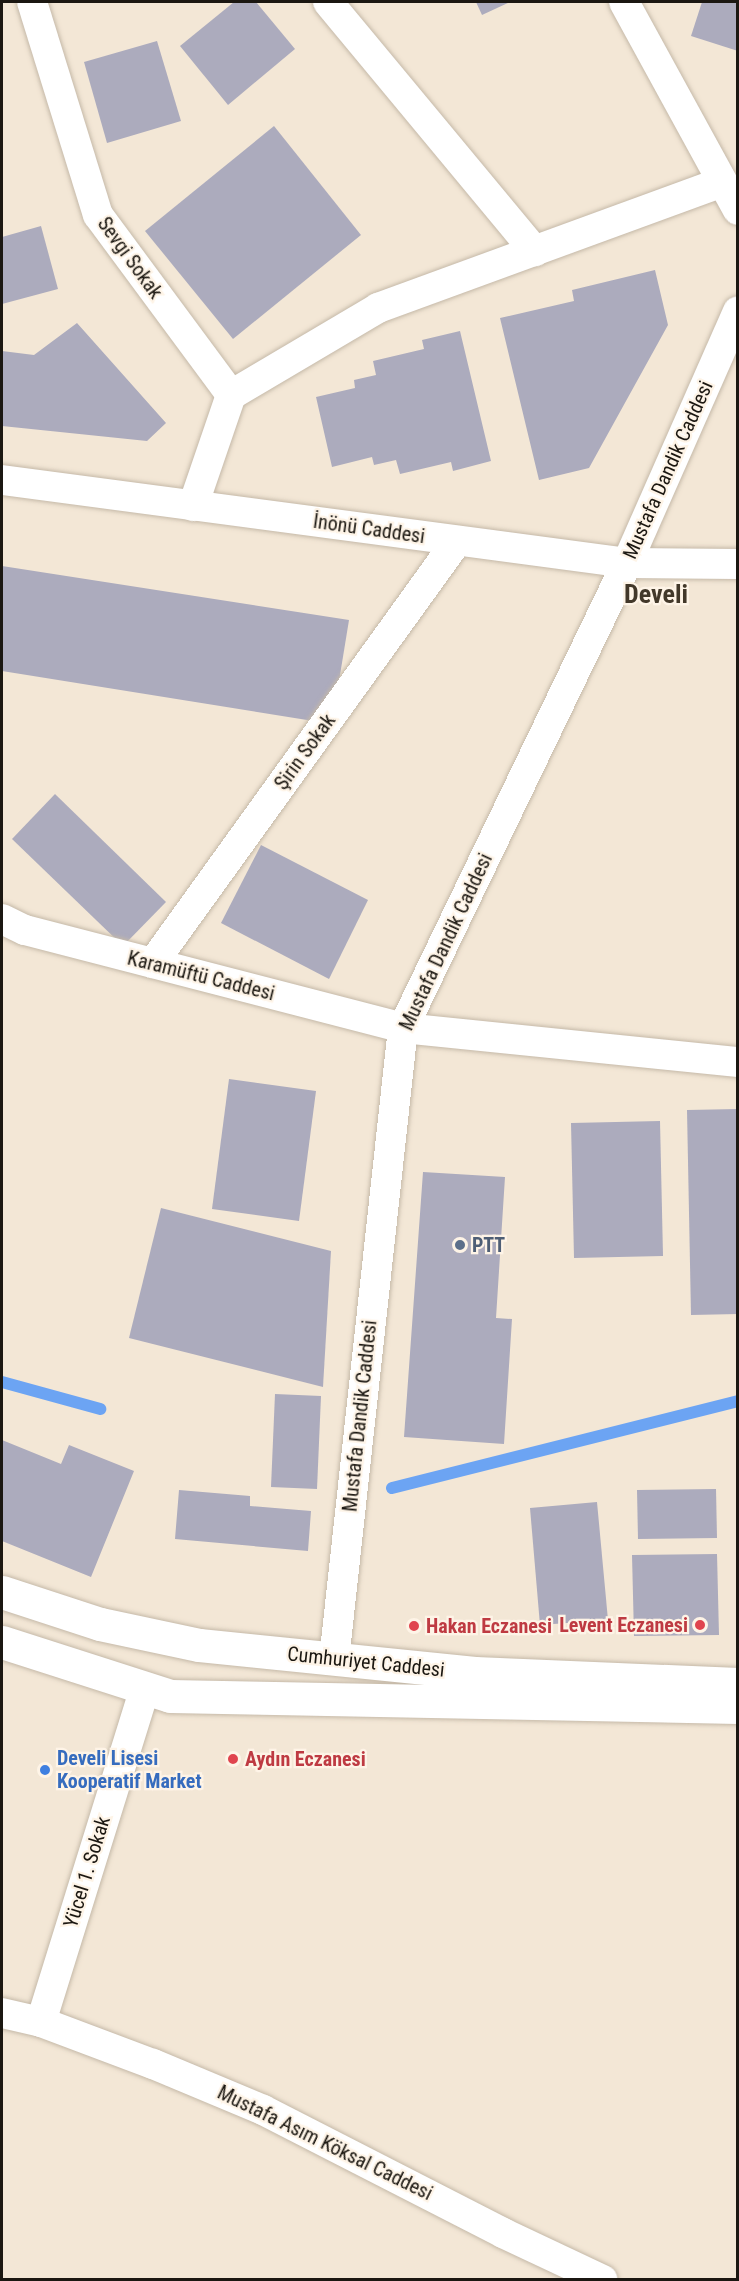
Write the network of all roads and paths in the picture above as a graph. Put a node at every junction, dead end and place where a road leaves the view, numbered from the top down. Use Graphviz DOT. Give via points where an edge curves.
graph roads {
  1 [pos="32,2"];
  2 [pos="328,2"];
  3 [pos="624,2"];
  4 [pos="722,182"];
  5 [pos="738,210"];
  6 [pos="535,251"];
  7 [pos="738,311"];
  8 [pos="231,394"];
  9 [pos="2,480"];
  10 [pos="193,506"];
  11 [pos="457,541"];
  12 [pos="627,563"];
  13 [pos="738,564"];
  14 [pos="2,919"];
  15 [pos="153,963"];
  16 [pos="403,1028"];
  17 [pos="738,1062"];
  18 [pos="2,1592"];
  19 [pos="2,1642"];
  20 [pos="333,1660"];
  21 [pos="738,1684"];
  22 [pos="145,1688"];
  23 [pos="738,1707"];
  24 [pos="2,2013"];
  25 [pos="41,2022"];
  26 [pos="603,2280"];
  1 -- 8 [label="street, Sevgi Sokak" via="98,215"];
  2 -- 6 [label="street"];
  3 -- 4 [label="street"];
  4 -- 5 [label="street"];
  4 -- 6 [label="street"];
  6 -- 8 [label="street" via="378,308"];
  7 -- 12 [label="street, Mustafa Dandik Caddesi"];
  8 -- 10 [label="street"];
  9 -- 10 [label="street, İnönü Caddesi"];
  10 -- 11 [label="street, İnönü Caddesi"];
  11 -- 12 [label="street, İnönü Caddesi"];
  11 -- 15 [label="street, Şirin Sokak"];
  12 -- 13 [label="street, İnönü Caddesi"];
  12 -- 16 [label="street, Mustafa Dandik Caddesi"];
  14 -- 15 [label="street, Karamüftü Caddesi" via="25,930"];
  15 -- 16 [label="street, Karamüftü Caddesi"];
  16 -- 17 [label="street, Karamüftü Caddesi"];
  16 -- 20 [label="street, Mustafa Dandik Caddesi"];
  18 -- 20 [label="main road, Cumhuriyet Caddesi" via="147,1635"];
  19 -- 22 [label="main road, Cumhuriyet Caddesi"];
  20 -- 21 [label="main road, Cumhuriyet Caddesi" via="475,1673"];
  22 -- 23 [label="main road, Cumhuriyet Caddesi" via="170,1696"];
  22 -- 25 [label="street, Yücel 1. Sokak"];
  24 -- 25 [label="street, Mustafa Asım Köksal Caddesi"];
  25 -- 26 [label="street, Mustafa Asım Köksal Caddesi" via="263,2110"];
}
